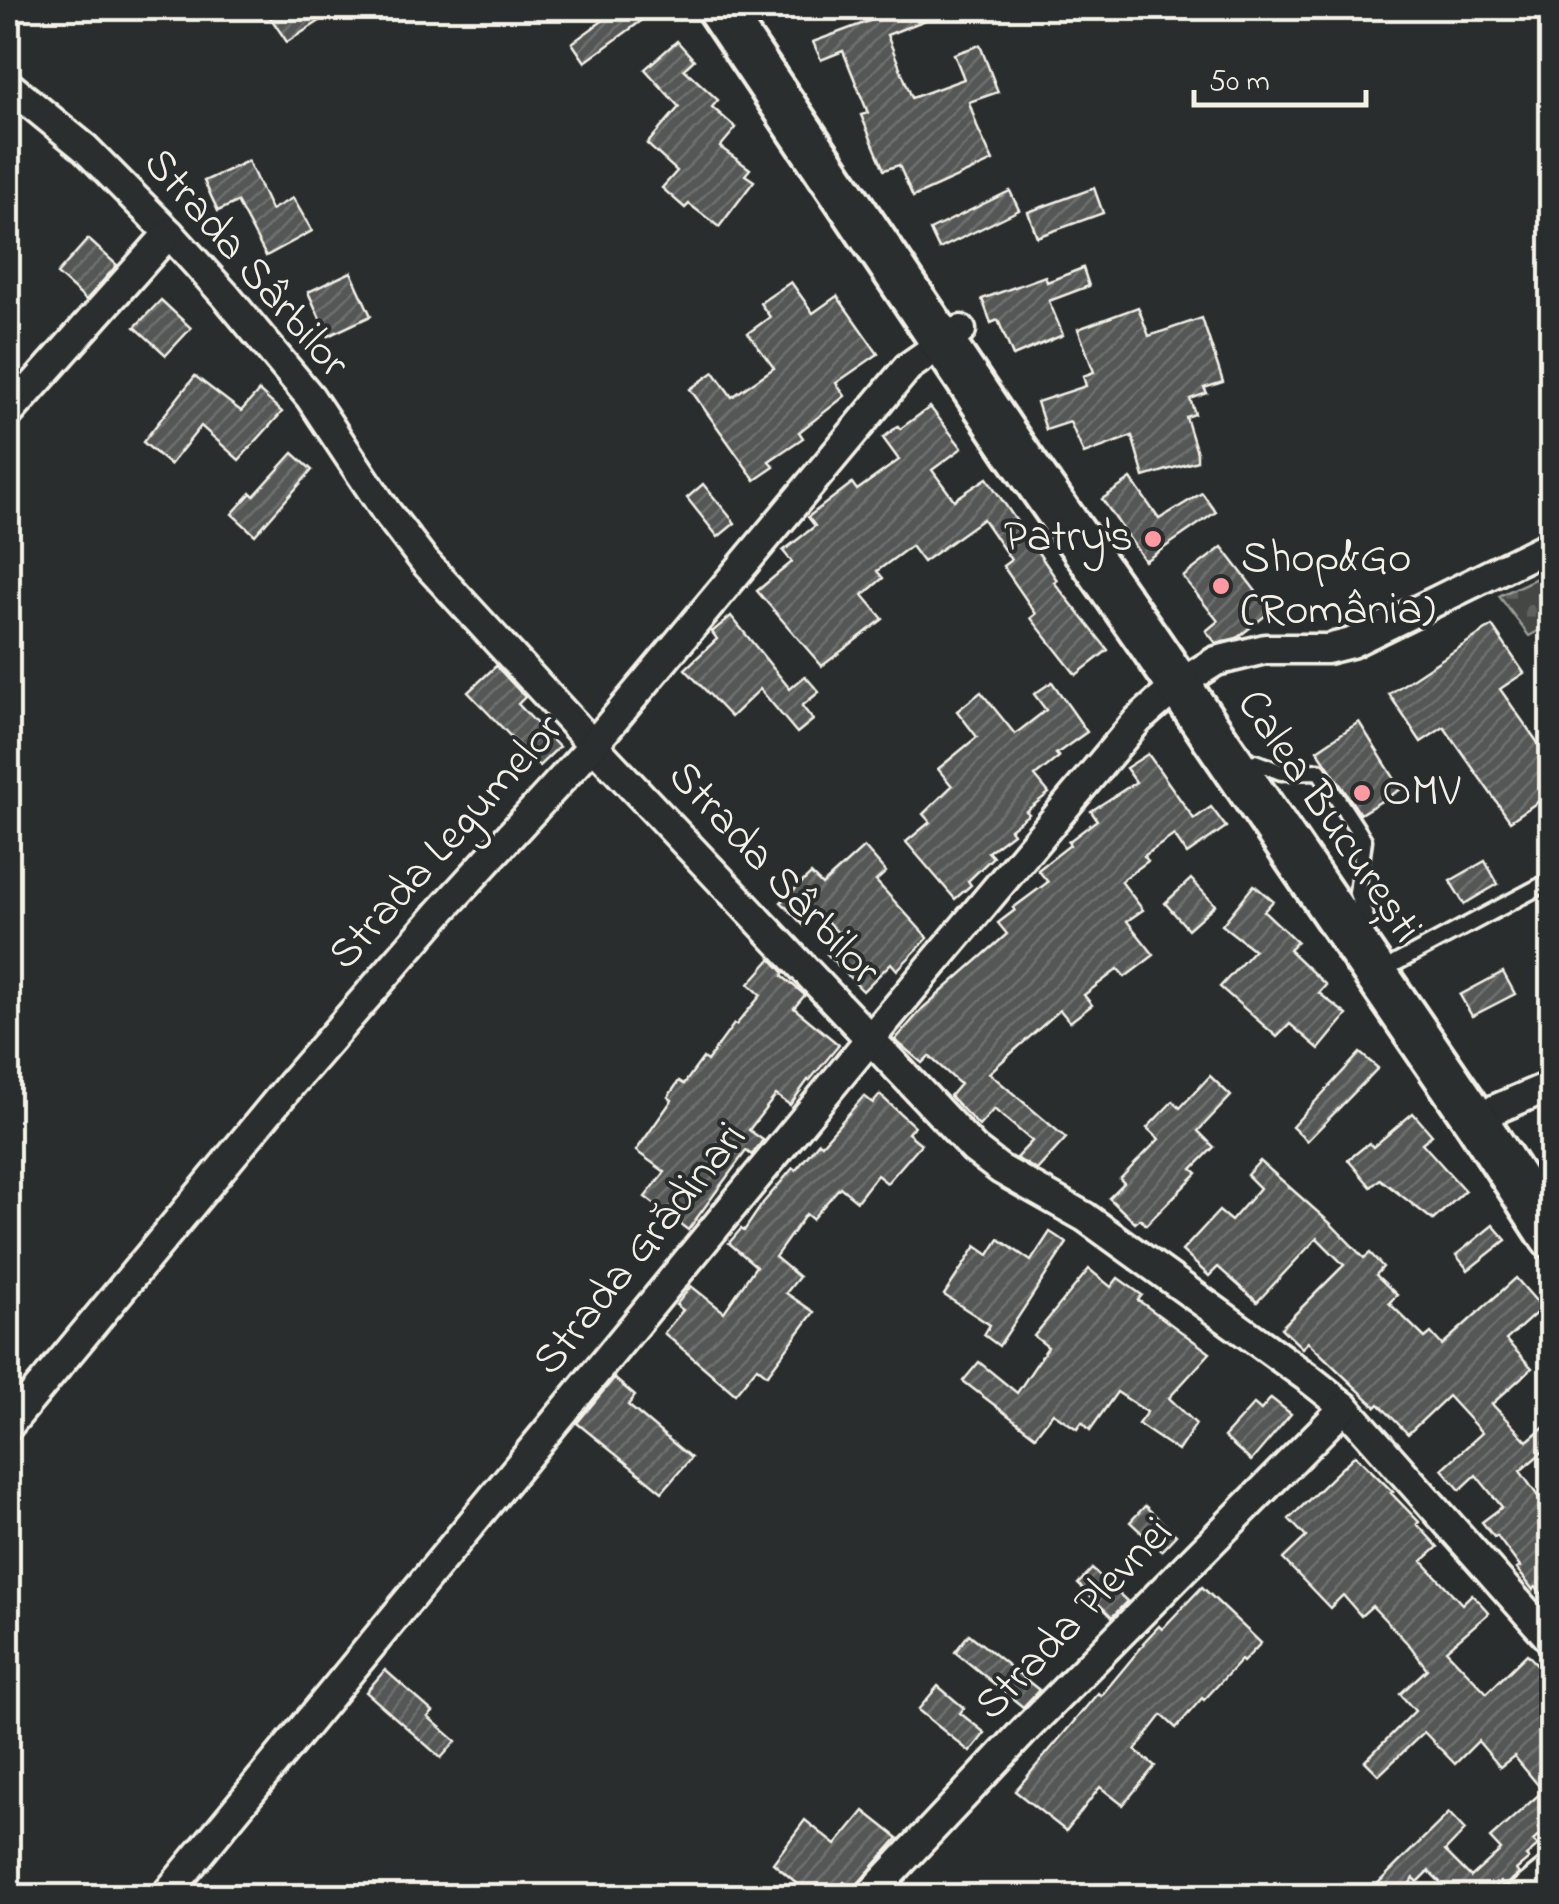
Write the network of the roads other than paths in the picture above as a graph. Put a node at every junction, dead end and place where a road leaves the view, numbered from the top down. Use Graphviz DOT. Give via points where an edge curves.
graph roads {
  1 [pos="718,8"];
  2 [pos="743,8"];
  3 [pos="8,86"];
  4 [pos="169,232"];
  5 [pos="952,336"];
  6 [pos="8,414"];
  7 [pos="1552,544"];
  8 [pos="1188,678"];
  9 [pos="593,745"];
  10 [pos="1552,880"];
  11 [pos="1396,963"];
  12 [pos="870,1039"];
  13 [pos="1552,1085"];
  14 [pos="1486,1116"];
  15 [pos="1552,1193"];
  16 [pos="1552,1237"];
  17 [pos="1345,1407"];
  18 [pos="8,1426"];
  19 [pos="1552,1641"];
  20 [pos="1552,1869"];
  21 [pos="165,1896"];
  22 [pos="869,1896"];
  23 [pos="1519,1896"];
  1 -- 5 [label="main road, Calea București"];
  2 -- 5 [label="main road, Calea București"];
  3 -- 4 [label="street, Strada Sârbilor" via="85,148"];
  4 -- 6 [label="street"];
  4 -- 9 [label="street, Strada Sârbilor" via="310,397 425,562"];
  5 -- 8 [label="main road, Calea București" via="1053,467"];
  5 -- 9 [label="street, Strada Legumelor" via="908,368"];
  7 -- 8 [label="street" via="1351,643 1328,650 1265,649 1216,661"];
  8 -- 11 [label="main road, Calea București"];
  8 -- 12 [label="street, Strada Grădinari" via="1138,720"];
  8 -- 14 [label="main road, Calea București"];
  9 -- 12 [label="street, Strada Sârbilor"];
  9 -- 18 [label="street, Strada Legumelor" via="349,1017"];
  10 -- 11 [label="lane"];
  11 -- 14 [label="main road, Calea București"];
  12 -- 17 [label="street, Strada Sârbilor" via="974,1149 1085,1217"];
  12 -- 21 [label="street, Strada Grădinari"];
  13 -- 14 [label="street"];
  14 -- 15 [label="main road, Calea București"];
  14 -- 16 [label="main road, Calea București"];
  17 -- 19 [label="street, Strada Sârbilor"];
  17 -- 22 [label="street, Strada Plevnei"];
  20 -- 23 [label="street"];
}
